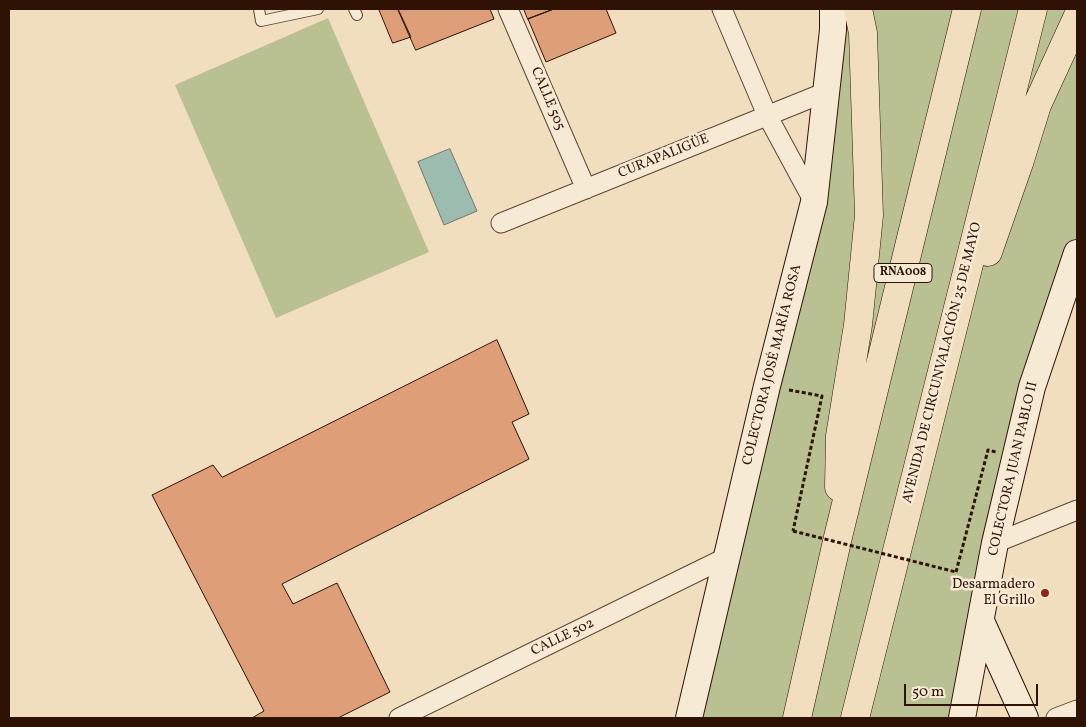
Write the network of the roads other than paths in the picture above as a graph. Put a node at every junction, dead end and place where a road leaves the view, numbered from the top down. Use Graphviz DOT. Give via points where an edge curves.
graph roads {
  1 [pos="259,9"];
  2 [pos="318,9"];
  3 [pos="508,9"];
  4 [pos="722,9"];
  5 [pos="833,9"];
  6 [pos="858,9"];
  7 [pos="967,9"];
  8 [pos="1033,9"];
  9 [pos="1077,18"];
  10 [pos="826,92"];
  11 [pos="767,115"];
  12 [pos="586,189"];
  13 [pos="814,202"];
  14 [pos="501,224"];
  15 [pos="1077,253"];
  16 [pos="932,406"];
  17 [pos="1077,510"];
  18 [pos="838,537"];
  19 [pos="995,543"];
  20 [pos="727,557"];
  21 [pos="981,621"];
  22 [pos="1077,710"];
  23 [pos="399,718"];
  24 [pos="689,718"];
  25 [pos="797,718"];
  26 [pos="855,718"];
  27 [pos="962,718"];
  28 [pos="1025,718"];
  29 [pos="1056,718"];
  1 -- 2 [label="lane" via="261,21"];
  3 -- 12 [label="street, CALLE 505"];
  4 -- 11 [label="street"];
  5 -- 10 [label="main road, COLECTORA JOSÉ MARÍA ROSA"];
  6 -- 18 [label="highway" via="863,33 870,215 858,325 840,436"];
  7 -- 18 [label="highway, RNA008"];
  8 -- 16 [label="highway, AVENIDA DE CIRCUNVALACIÓN 25 DE MAYO"];
  9 -- 16 [label="highway" via="1037,106 1020,163"];
  10 -- 11 [label="street, CURAPALIGÜE"];
  10 -- 13 [label="main road, COLECTORA JOSÉ MARÍA ROSA"];
  11 -- 12 [label="street, CURAPALIGÜE"];
  11 -- 13 [label="street"];
  12 -- 14 [label="street, CURAPALIGÜE"];
  13 -- 20 [label="main road, COLECTORA JOSÉ MARÍA ROSA" via="766,386"];
  15 -- 19 [label="main road, COLECTORA JUAN PABLO II" via="1032,387"];
  16 -- 26 [label="highway, AVENIDA DE CIRCUNVALACIÓN 25 DE MAYO"];
  17 -- 19 [label="street"];
  18 -- 25 [label="highway, RNA008"];
  19 -- 21 [label="main road, COLECTORA JUAN PABLO II"];
  20 -- 23 [label="street, CALLE 502"];
  20 -- 24 [label="main road, COLECTORA JOSÉ MARÍA ROSA"];
  21 -- 27 [label="main road, COLECTORA JUAN PABLO II"];
  21 -- 28 [label="main road"];
  22 -- 29 [label="street"];
}
